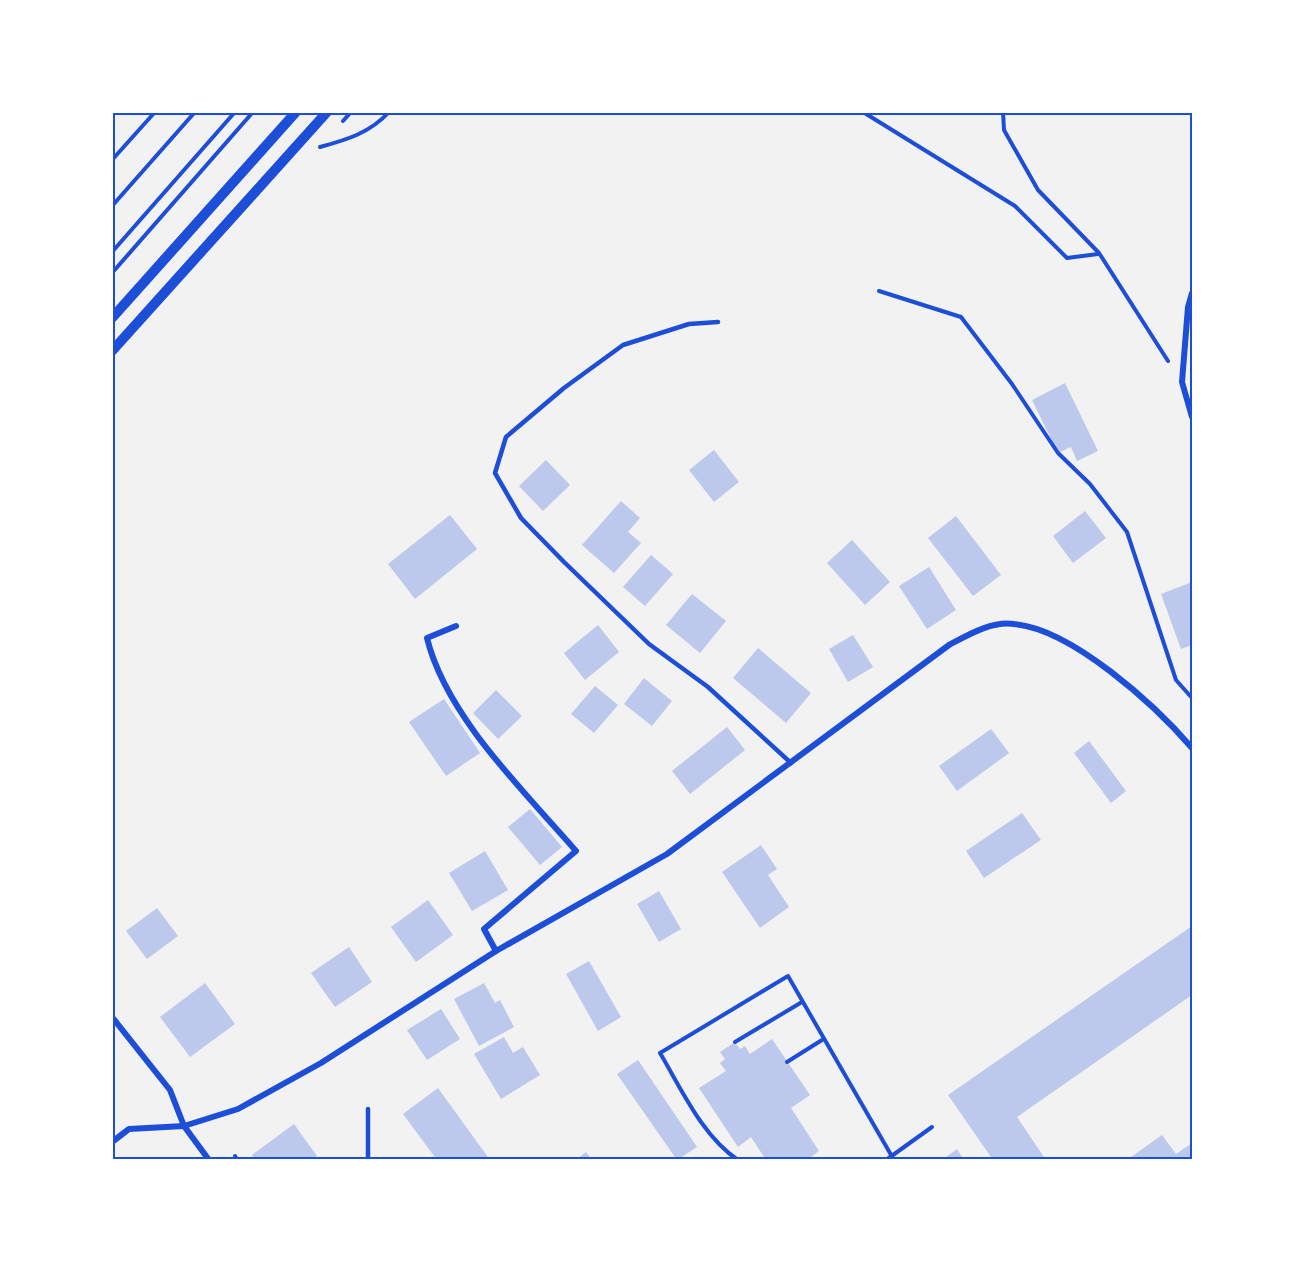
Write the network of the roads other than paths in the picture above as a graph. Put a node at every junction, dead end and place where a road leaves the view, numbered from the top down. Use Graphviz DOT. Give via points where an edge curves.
graph roads {
  1 [pos="296,112"];
  2 [pos="327,112"];
  3 [pos="1192,293"];
  4 [pos="112,318"];
  5 [pos="718,322"];
  6 [pos="112,351"];
  7 [pos="1192,417"];
  8 [pos="456,626"];
  9 [pos="1192,748"];
  10 [pos="791,763"];
  11 [pos="496,951"];
  12 [pos="112,1017"];
  13 [pos="368,1108"];
  14 [pos="184,1126"];
  15 [pos="112,1142"];
  16 [pos="209,1160"];
  17 [pos="368,1160"];
  1 -- 4 [label="street"];
  2 -- 6 [label="street"];
  3 -- 7 [label="street" via="1182,382"];
  5 -- 10 [label="lane" via="689,324 623,345 564,387 506,437 495,473 521,518 564,562 649,644 708,687"];
  8 -- 11 [label="street" via="427,638 433,662 480,740 576,851 484,929"];
  9 -- 10 [label="street" via="1179,732 1098,662 1055,635 1013,623 977,630 949,645"];
  10 -- 11 [label="street" via="667,854"];
  11 -- 14 [label="street" via="321,1063 238,1109"];
  12 -- 14 [label="street" via="170,1090"];
  13 -- 17 [label="lane"];
  14 -- 15 [label="street" via="129,1129"];
  14 -- 16 [label="street"];
}
